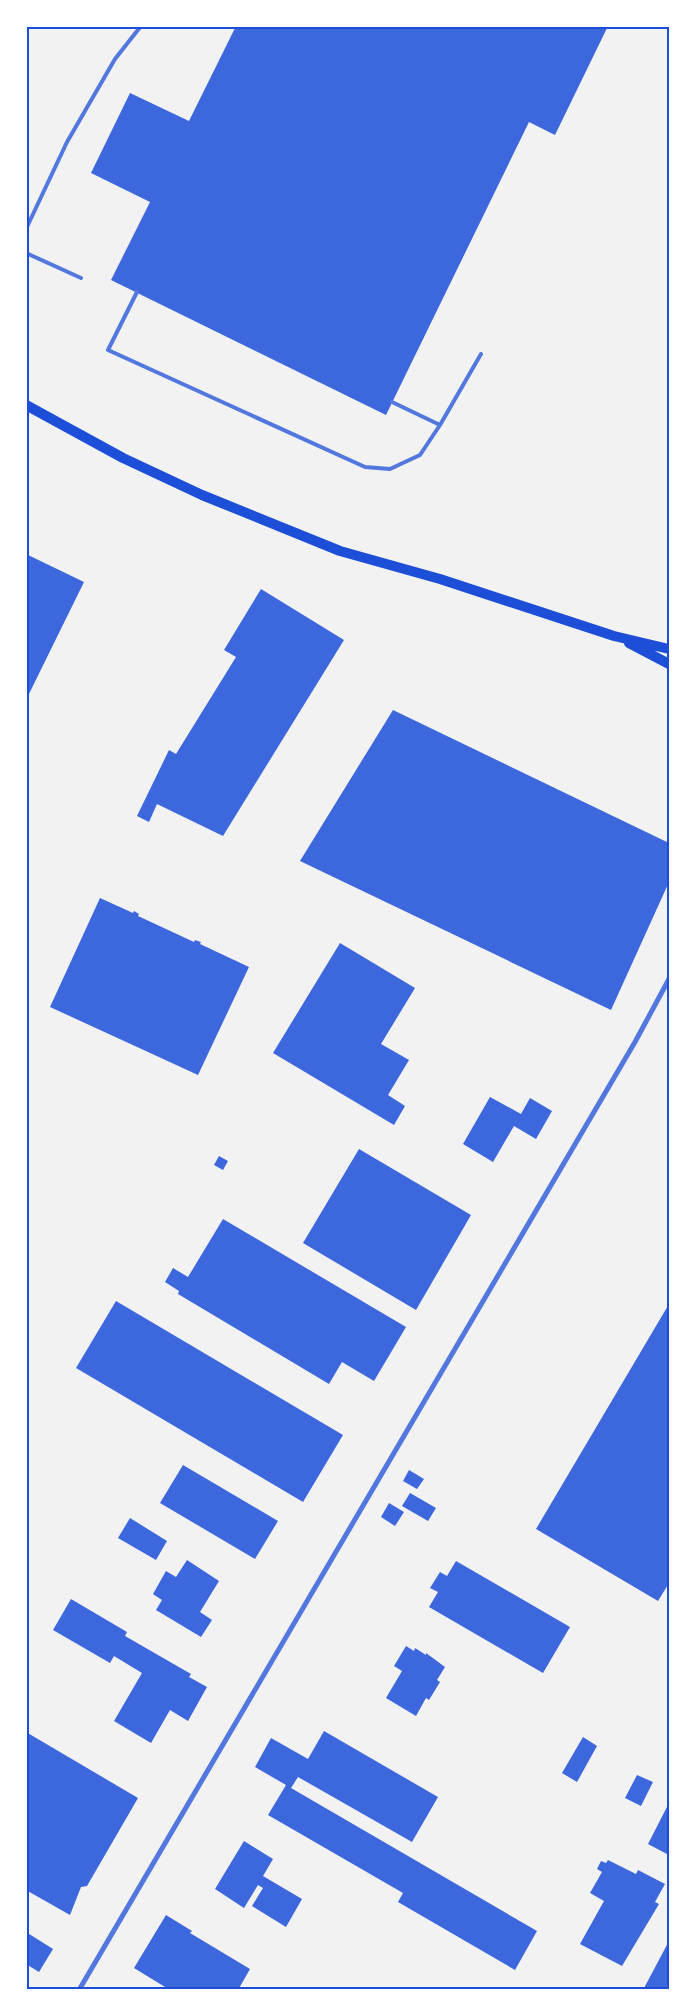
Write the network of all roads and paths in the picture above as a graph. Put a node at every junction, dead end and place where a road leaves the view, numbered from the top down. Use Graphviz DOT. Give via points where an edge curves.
graph roads {
  1 [pos="141,26"];
  2 [pos="26,229"];
  3 [pos="26,253"];
  4 [pos="81,278"];
  5 [pos="136,292"];
  6 [pos="481,354"];
  7 [pos="392,402"];
  8 [pos="26,405"];
  9 [pos="440,425"];
  10 [pos="614,636"];
  11 [pos="669,649"];
  12 [pos="669,664"];
  13 [pos="669,979"];
  14 [pos="79,1990"];
  1 -- 2 [label="lane" via="115,59 67,142"];
  3 -- 4 [label="lane"];
  5 -- 9 [label="lane" via="108,350 365,467 390,469 420,455"];
  6 -- 9 [label="lane"];
  7 -- 9 [label="lane"];
  8 -- 10 [label="main road" via="123,458 331,547"];
  10 -- 11 [label="main road"];
  10 -- 12 [label="main road"];
  13 -- 14 [label="street"];
}
